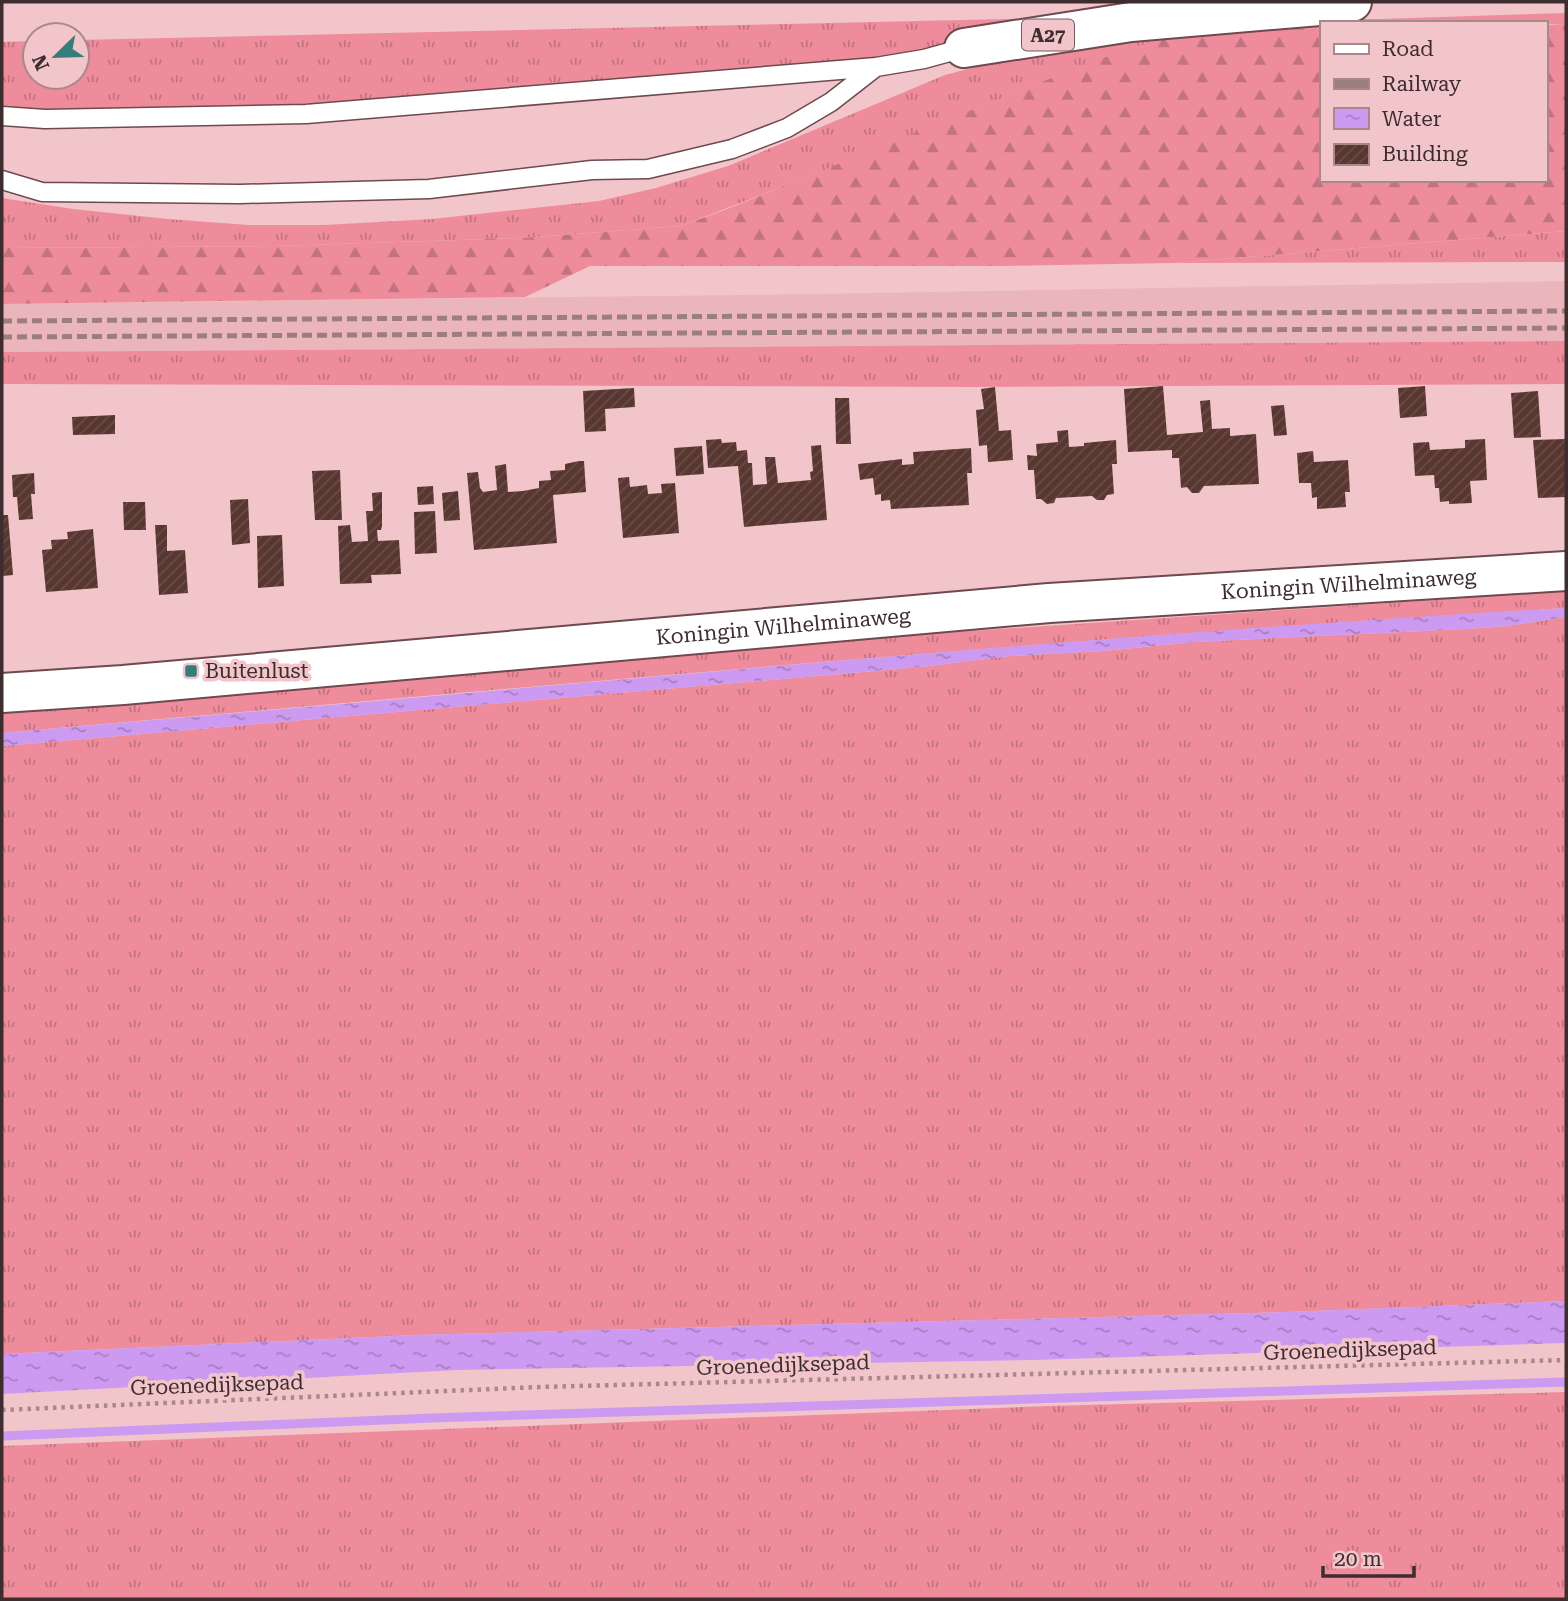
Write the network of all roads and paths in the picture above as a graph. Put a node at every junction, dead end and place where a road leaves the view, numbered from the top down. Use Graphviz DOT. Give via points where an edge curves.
graph roads {
  1 [pos="1352,2"];
  2 [pos="964,48"];
  3 [pos="876,67"];
  4 [pos="2,116"];
  5 [pos="2,180"];
  6 [pos="1566,571"];
  7 [pos="2,693"];
  8 [pos="1566,1360"];
  9 [pos="2,1410"];
  1 -- 2 [label="main road, A27" via="1131,22"];
  2 -- 3 [label="lane, A27"];
  3 -- 4 [label="lane, A27" via="306,114"];
  3 -- 5 [label="lane, A27" via="787,128 732,149 648,169 592,170 429,189 240,194 42,192"];
  6 -- 7 [label="main road, Koningin Wilhelminaweg" via="1049,603"];
  8 -- 9 [label="path, Groenedijksepad" via="540,1387"];
}
